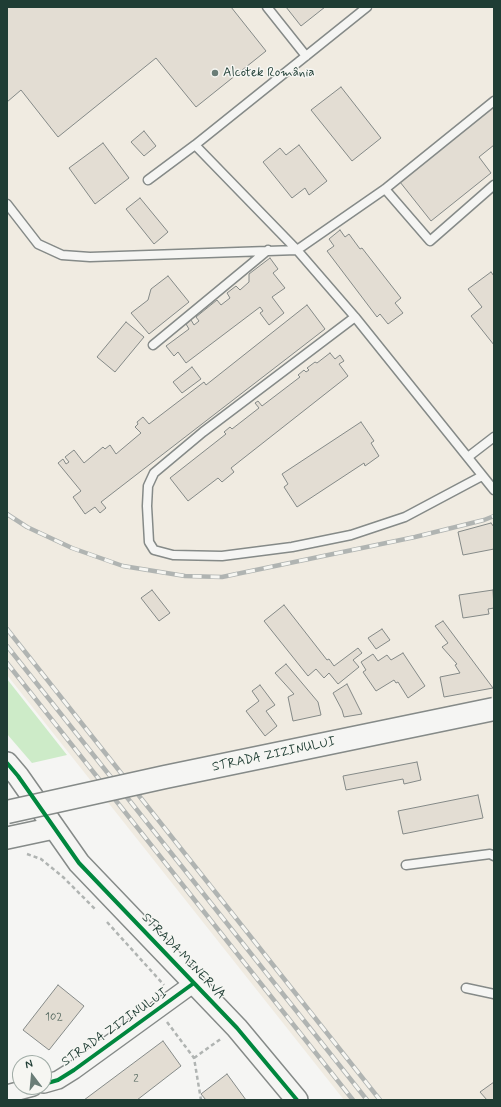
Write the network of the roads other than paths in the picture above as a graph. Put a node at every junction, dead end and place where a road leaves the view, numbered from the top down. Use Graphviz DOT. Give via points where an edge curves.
graph roads {
  1 [pos="268,7"];
  2 [pos="367,7"];
  3 [pos="306,56"];
  4 [pos="494,101"];
  5 [pos="195,145"];
  6 [pos="148,180"];
  7 [pos="494,185"];
  8 [pos="385,189"];
  9 [pos="7,204"];
  10 [pos="268,250"];
  11 [pos="297,250"];
  12 [pos="356,317"];
  13 [pos="152,344"];
  14 [pos="494,437"];
  15 [pos="468,457"];
  16 [pos="482,476"];
  17 [pos="494,490"];
  18 [pos="494,709"];
  19 [pos="7,763"];
  20 [pos="7,812"];
  21 [pos="54,828"];
  22 [pos="7,838"];
  23 [pos="493,853"];
  24 [pos="406,865"];
  25 [pos="194,983"];
  26 [pos="466,988"];
  27 [pos="494,994"];
  28 [pos="52,1082"];
  29 [pos="297,1100"];
  1 -- 3 [label="lane"];
  2 -- 3 [label="lane"];
  3 -- 5 [label="lane"];
  4 -- 8 [label="lane"];
  5 -- 6 [label="lane"];
  5 -- 11 [label="lane"];
  7 -- 8 [label="lane" via="430,241"];
  8 -- 11 [label="lane"];
  9 -- 10 [label="lane" via="38,244 62,255 90,257"];
  10 -- 11 [label="lane"];
  10 -- 13 [label="lane"];
  11 -- 12 [label="lane"];
  12 -- 15 [label="lane"];
  12 -- 16 [label="lane" via="202,432 154,473 148,486 147,506 149,542 154,550 173,555 222,556 292,547 351,535 405,517"];
  14 -- 15 [label="lane"];
  15 -- 16 [label="lane"];
  16 -- 17 [label="lane"];
  18 -- 20 [label="main road, STRADA ZIZINULUI, bridge"];
  19 -- 21 [label="street, STRADA MINERVA"];
  21 -- 22 [label="street"];
  21 -- 25 [label="street, STRADA MINERVA" via="79,863"];
  23 -- 24 [label="lane"];
  25 -- 28 [label="street, STRADA ZIZINULUI" via="74,1070"];
  25 -- 29 [label="street, STRADA MINERVA" via="237,1028"];
  26 -- 27 [label="lane"];
}
